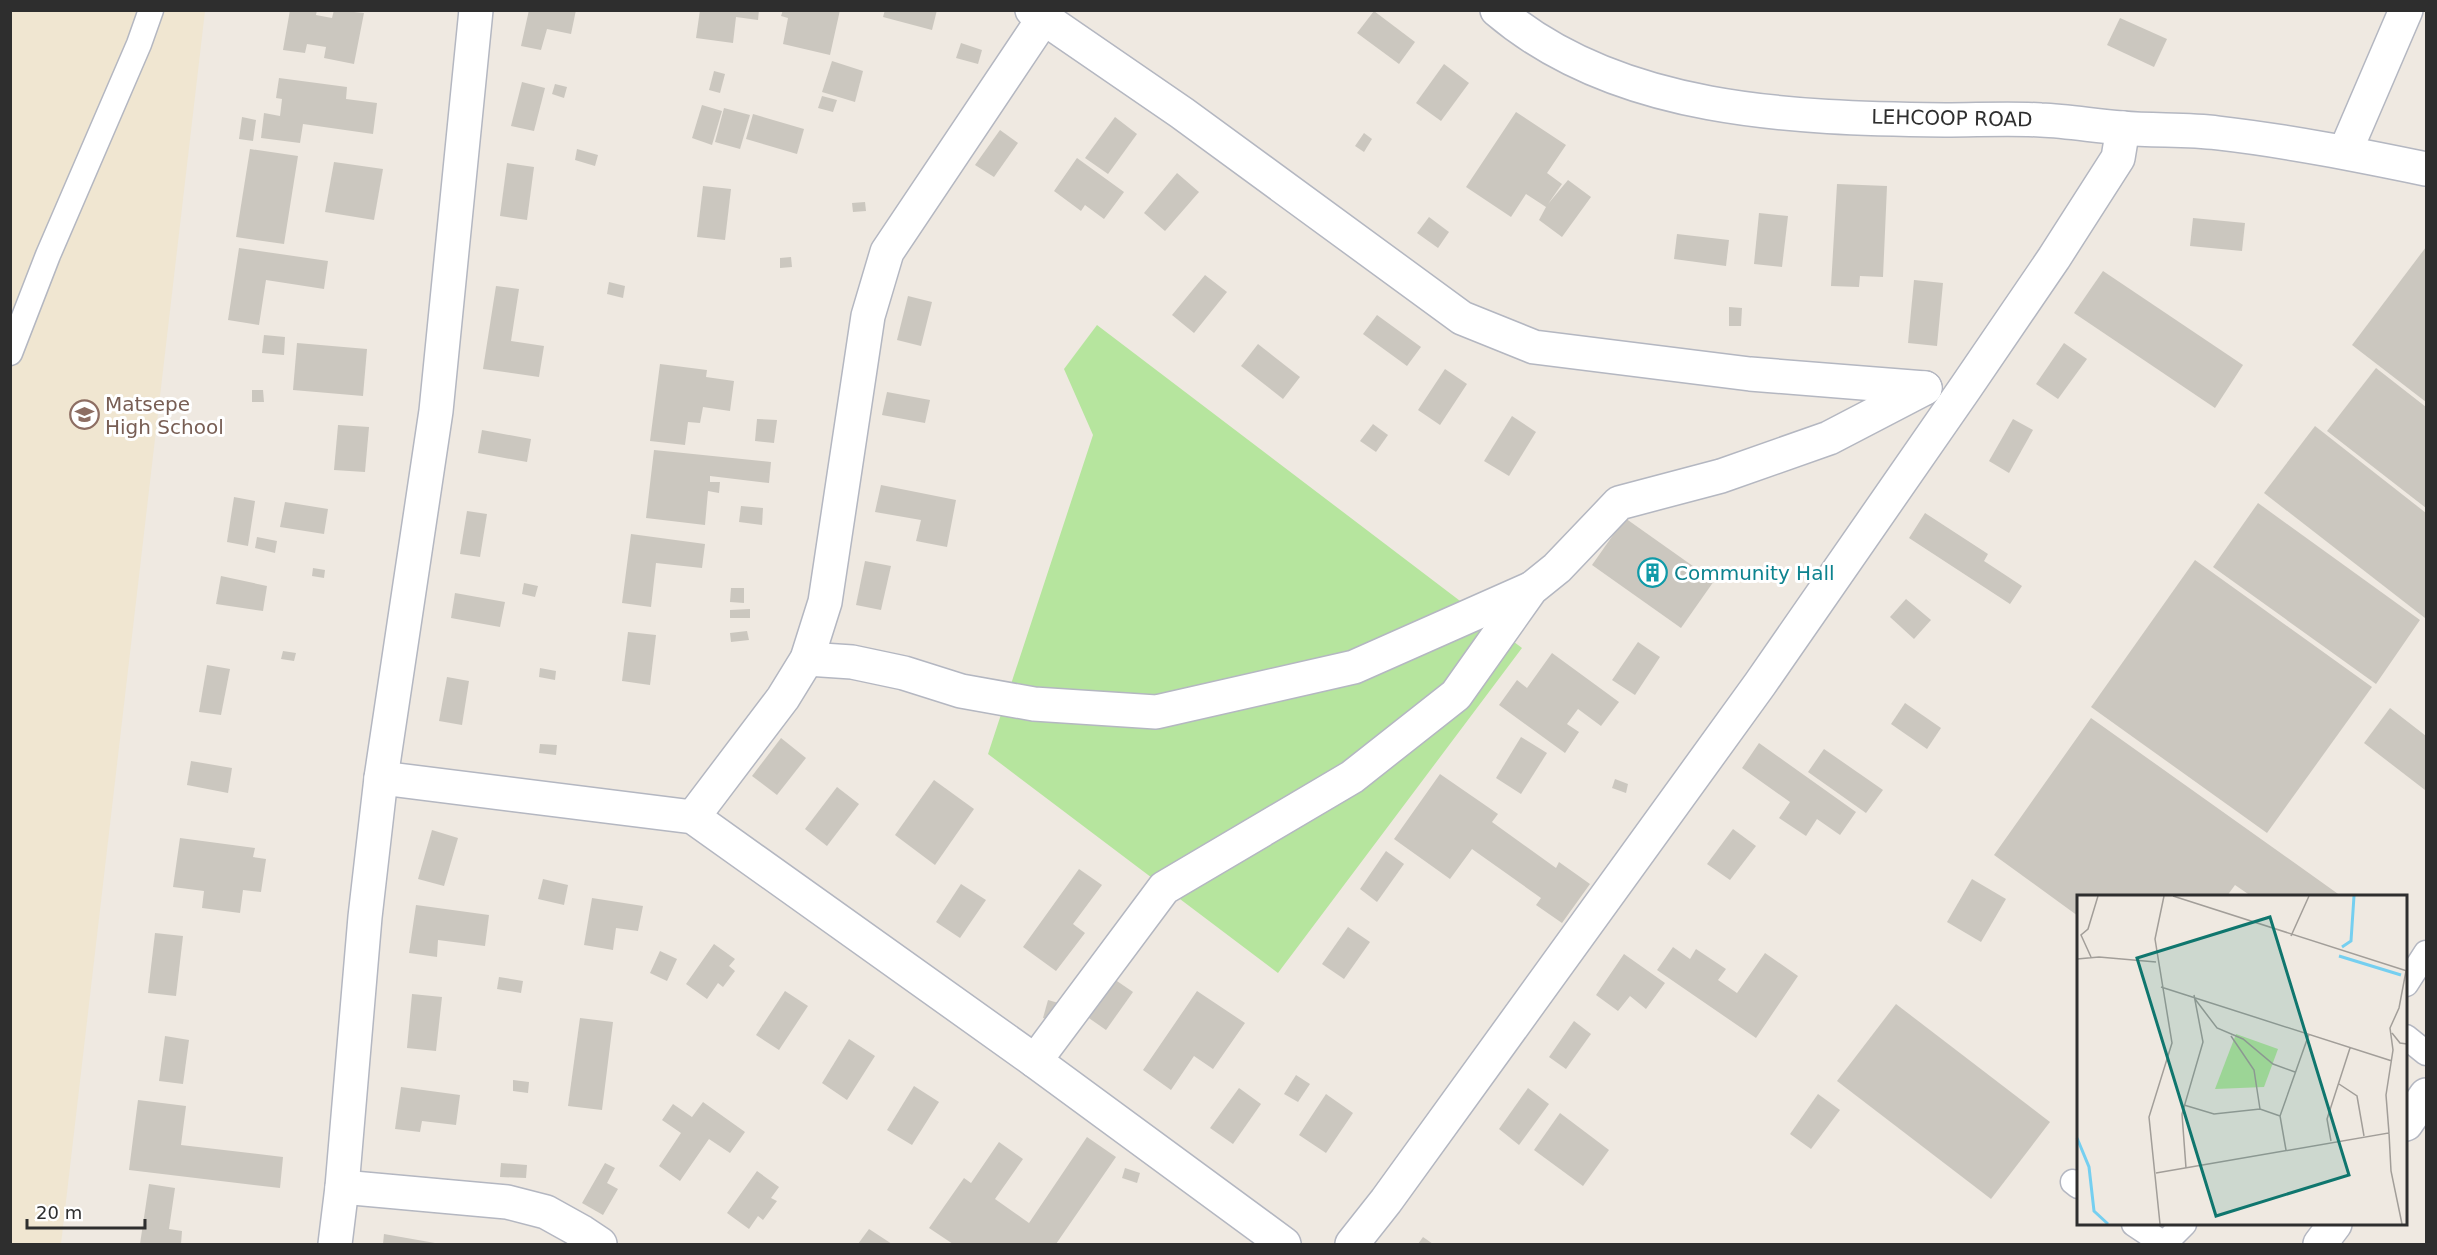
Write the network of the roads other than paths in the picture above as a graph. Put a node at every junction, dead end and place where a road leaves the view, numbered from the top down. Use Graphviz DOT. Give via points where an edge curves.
graph roads {
  1 [pos="151,10"];
  2 [pos="476,10"];
  3 [pos="1497,10"];
  4 [pos="2406,10"];
  5 [pos="1038,15"];
  6 [pos="2123,128"];
  7 [pos="2345,152"];
  8 [pos="2427,169"];
  9 [pos="10,353"];
  10 [pos="1966,387"];
  11 [pos="1925,388"];
  12 [pos="1532,588"];
  13 [pos="807,659"];
  14 [pos="381,778"];
  15 [pos="693,817"];
  16 [pos="2427,953"];
  17 [pos="2407,983"];
  18 [pos="2407,1038"];
  19 [pos="2427,1053"];
  20 [pos="1035,1061"];
  21 [pos="2427,1095"];
  22 [pos="2407,1123"];
  23 [pos="342,1187"];
  24 [pos="2136,1225"];
  25 [pos="2183,1225"];
  26 [pos="2334,1225"];
  27 [pos="335,1245"];
  28 [pos="600,1245"];
  29 [pos="1284,1245"];
  30 [pos="1352,1245"];
  31 [pos="2320,1245"];
  1 -- 9 [label="lane"];
  2 -- 14 [label="street" via="436,411"];
  3 -- 6 [label="street, LEHCOOP ROAD" via="1554,52 1610,78 1723,105 1824,115 2040,120"];
  4 -- 7 [label="street"];
  5 -- 11 [label="street" via="1182,113 1462,318 1534,347 1750,374"];
  5 -- 13 [label="street" via="887,252 868,316 825,602"];
  6 -- 7 [label="street, LEHCOOP ROAD" via="2216,133"];
  6 -- 10 [label="street" via="2118,158"];
  7 -- 8 [label="street, LEHCOOP ROAD"];
  10 -- 11 [label="street"];
  10 -- 30 [label="street" via="1760,684"];
  11 -- 12 [label="street" via="1829,438 1721,476 1619,503"];
  12 -- 13 [label="street" via="1354,666 1156,712 1034,704 961,691 852,662"];
  12 -- 20 [label="street" via="1456,695 1352,777 1164,888"];
  13 -- 15 [label="street" via="783,698"];
  14 -- 15 [label="street"];
  14 -- 23 [label="street" via="364,917"];
  15 -- 20 [label="street"];
  16 -- 17 [label="lane"];
  18 -- 19 [label="lane"];
  20 -- 29 [label="street"];
  21 -- 22 [label="street"];
  23 -- 27 [label="street"];
  23 -- 28 [label="street" via="507,1202 546,1212"];
  24 -- 25 [label="lane" via="2164,1244"];
  26 -- 31 [label="street"];
}
